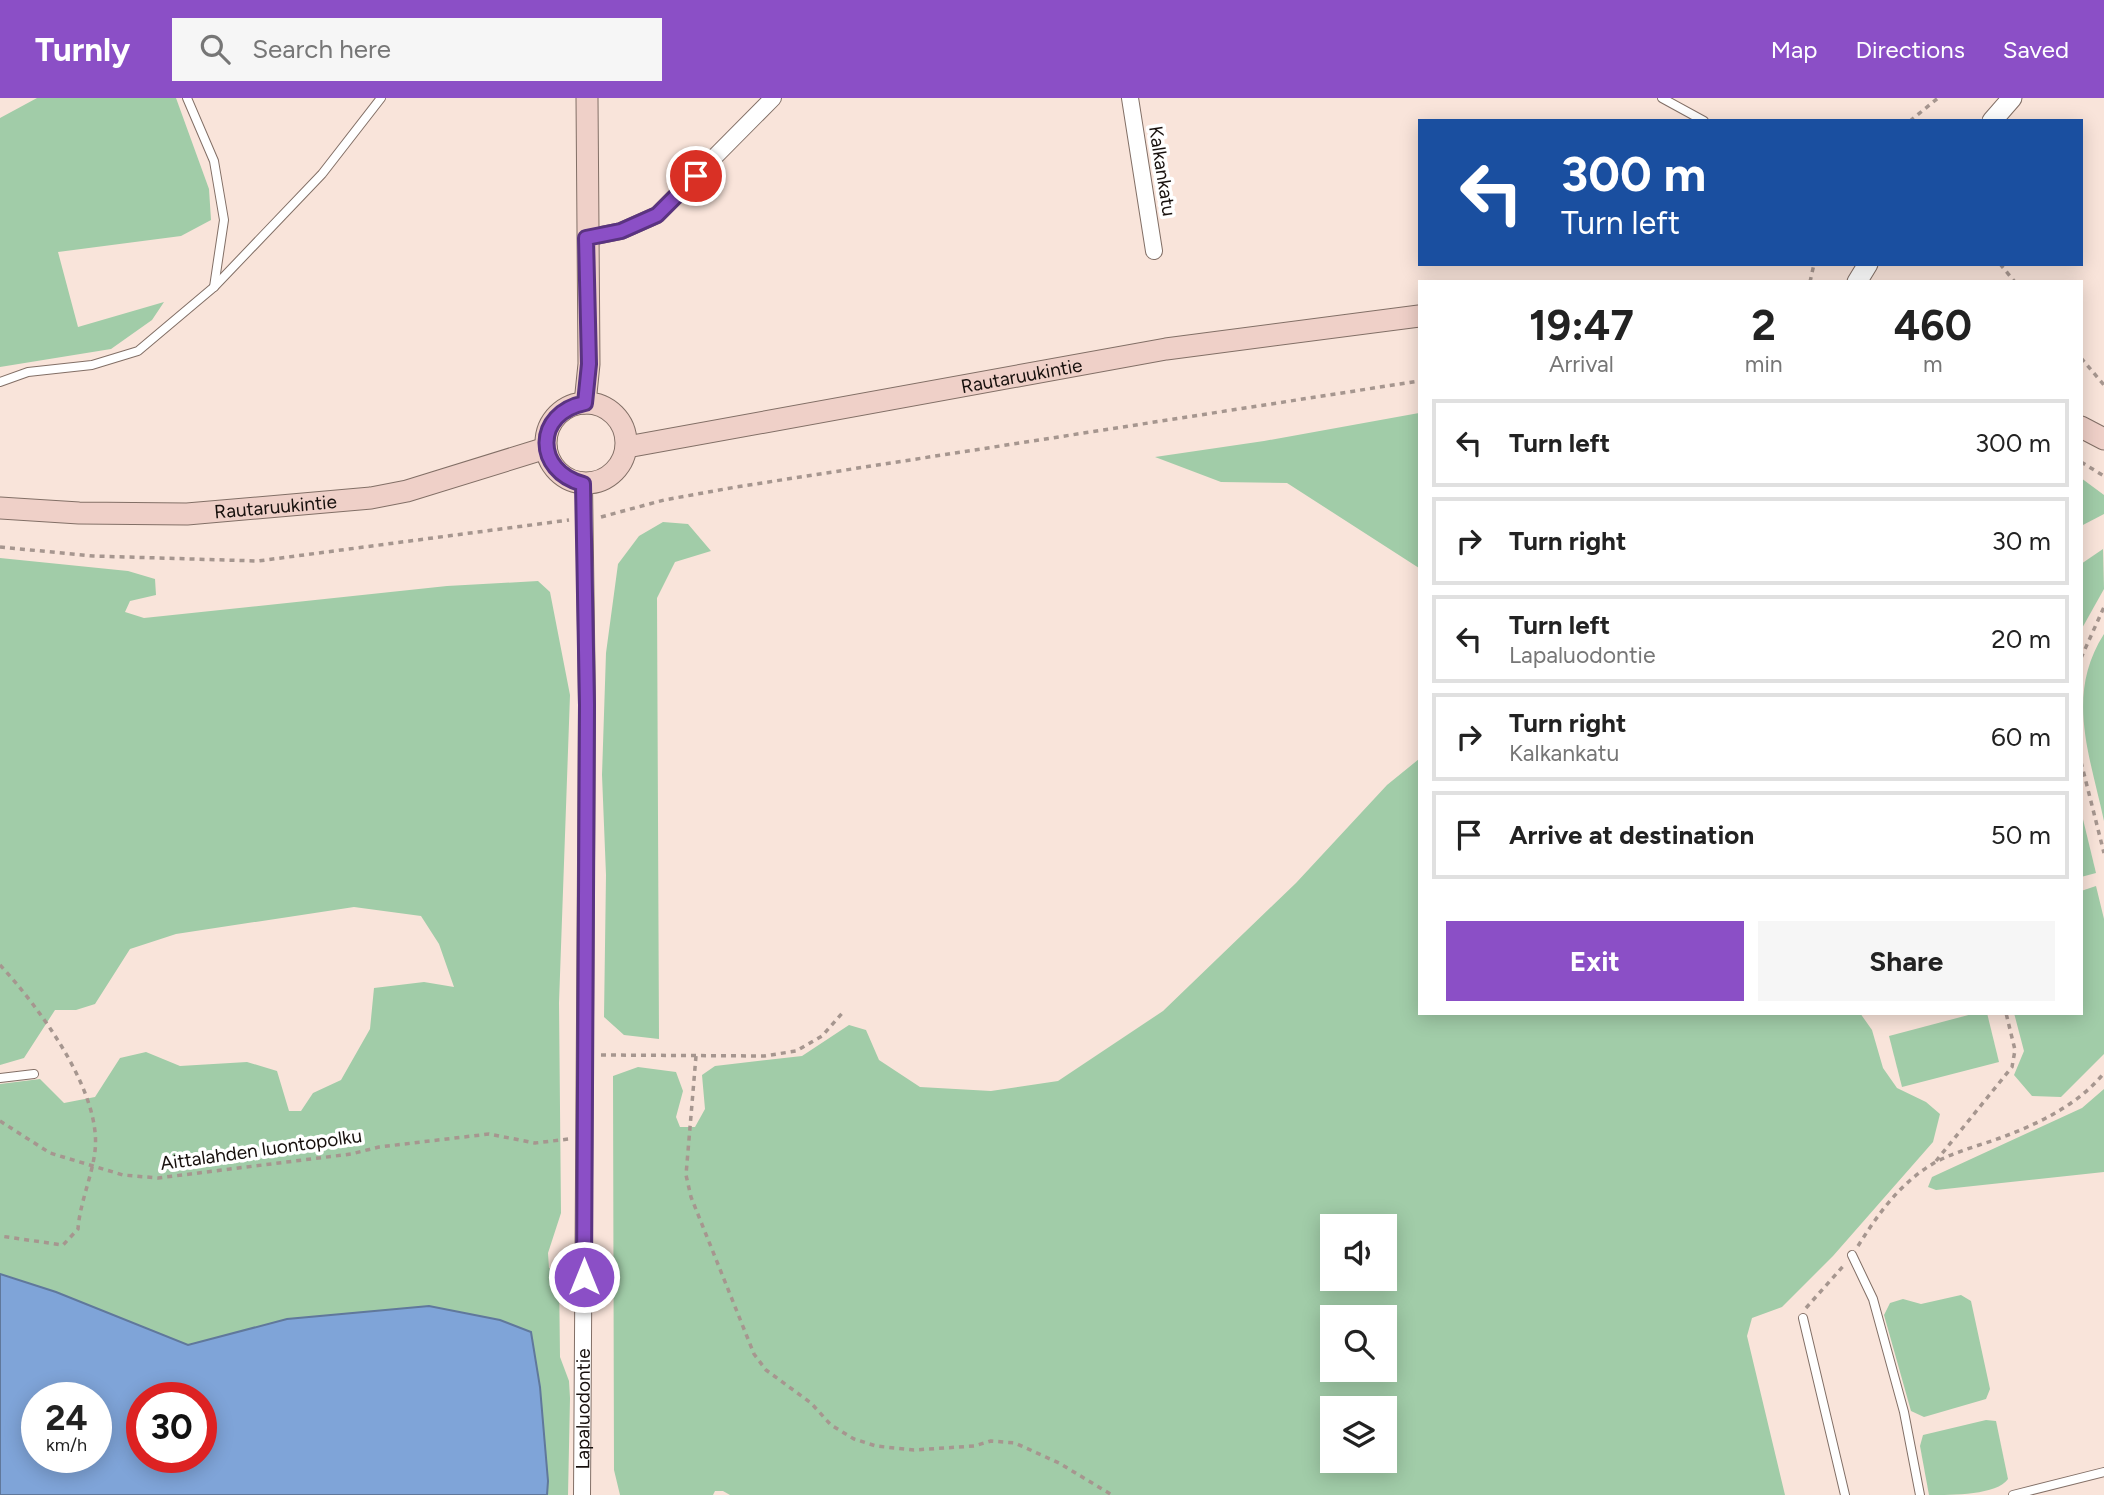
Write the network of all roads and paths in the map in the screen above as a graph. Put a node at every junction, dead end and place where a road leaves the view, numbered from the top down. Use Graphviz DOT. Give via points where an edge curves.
graph roads {
  1 [pos="187,98"];
  2 [pos="382,98"];
  3 [pos="587,98"];
  4 [pos="773,98"];
  5 [pos="1130,98"];
  6 [pos="1662,98"];
  7 [pos="1938,98"];
  8 [pos="2012,98"];
  9 [pos="1700,119"];
  10 [pos="1912,119"];
  11 [pos="1994,119"];
  12 [pos="586,238"];
  13 [pos="1154,251"];
  14 [pos="2002,266"];
  15 [pos="2013,280"];
  16 [pos="214,287"];
  17 [pos="1418,316"];
  18 [pos="2083,360"];
  19 [pos="1418,381"];
  20 [pos="0,382"];
  21 [pos="2104,385"];
  22 [pos="585,403"];
  23 [pos="2083,428"];
  24 [pos="2104,439"];
  25 [pos="626,447"];
  26 [pos="546,448"];
  27 [pos="2083,463"];
  28 [pos="2104,476"];
  29 [pos="583,484"];
  30 [pos="0,508"];
  31 [pos="583,520"];
  32 [pos="0,547"];
  33 [pos="2104,607"];
  34 [pos="2083,654"];
  35 [pos="2083,770"];
  36 [pos="2104,853"];
  37 [pos="0,965"];
  38 [pos="844,1011"];
  39 [pos="2006,1015"];
  40 [pos="585,1055"];
  41 [pos="696,1056"];
  42 [pos="2104,1073"];
  43 [pos="34,1074"];
  44 [pos="0,1079"];
  45 [pos="0,1121"];
  46 [pos="586,1137"];
  47 [pos="1934,1163"];
  48 [pos="91,1165"];
  49 [pos="0,1236"];
  50 [pos="1852,1255"];
  51 [pos="1802,1318"];
  52 [pos="2104,1472"];
  53 [pos="582,1495"];
  54 [pos="1112,1495"];
  55 [pos="1845,1495"];
  56 [pos="1920,1495"];
  57 [pos="2014,1495"];
  1 -- 16 [label="lane" via="214,161 224,220"];
  2 -- 16 [label="lane" via="322,174"];
  3 -- 12 [label="main road"];
  4 -- 12 [label="street" via="657,215 621,231"];
  5 -- 13 [label="street, Kalkankatu"];
  6 -- 9 [label="lane"];
  7 -- 10 [label="path"];
  8 -- 11 [label="street"];
  12 -- 22 [label="main road" via="589,364"];
  14 -- 15 [label="path"];
  16 -- 20 [label="lane" via="138,351 92,365 28,372"];
  17 -- 25 [label="main road, Rautaruukintie" via="1166,349"];
  18 -- 21 [label="path"];
  19 -- 31 [label="path" via="762,482"];
  22 -- 25 [label="main road" via="610,411 625,433"];
  22 -- 26 [label="main road" via="572,406 552,422"];
  23 -- 24 [label="main road"];
  25 -- 29 [label="main road" via="617,470 596,483"];
  26 -- 29 [label="main road" via="559,472"];
  26 -- 30 [label="main road, Rautaruukintie" via="371,498 187,513"];
  27 -- 28 [label="path"];
  29 -- 31 [label="street, Lapaluodontie"];
  31 -- 32 [label="path" via="258,561 93,556"];
  31 -- 40 [label="street, Lapaluodontie"];
  33 -- 34 [label="path"];
  35 -- 36 [label="path"];
  37 -- 48 [label="path" via="50,1028 95,1116 96,1152"];
  38 -- 41 [label="path" via="822,1035 796,1051"];
  39 -- 47 [label="path" via="2015,1050 2012,1067"];
  40 -- 41 [label="path"];
  40 -- 46 [label="street, Lapaluodontie"];
  41 -- 54 [label="path" via="686,1175 691,1198 742,1331 766,1370 854,1439 914,1450 1003,1440 1059,1463"];
  42 -- 47 [label="path" via="2079,1097 2046,1118"];
  43 -- 44 [label="lane"];
  45 -- 48 [label="path, Aittalahden luontopolku" via="50,1153"];
  46 -- 48 [label="path, Aittalahden luontopolku" via="535,1143 489,1134 442,1138 158,1178 122,1175"];
  46 -- 53 [label="street, Lapaluodontie"];
  47 -- 50 [label="path" via="1904,1185"];
  48 -- 49 [label="path" via="78,1229 63,1245"];
  50 -- 51 [label="path"];
  50 -- 56 [label="lane" via="1873,1298 1904,1412"];
  51 -- 55 [label="lane"];
  52 -- 57 [label="lane"];
}
